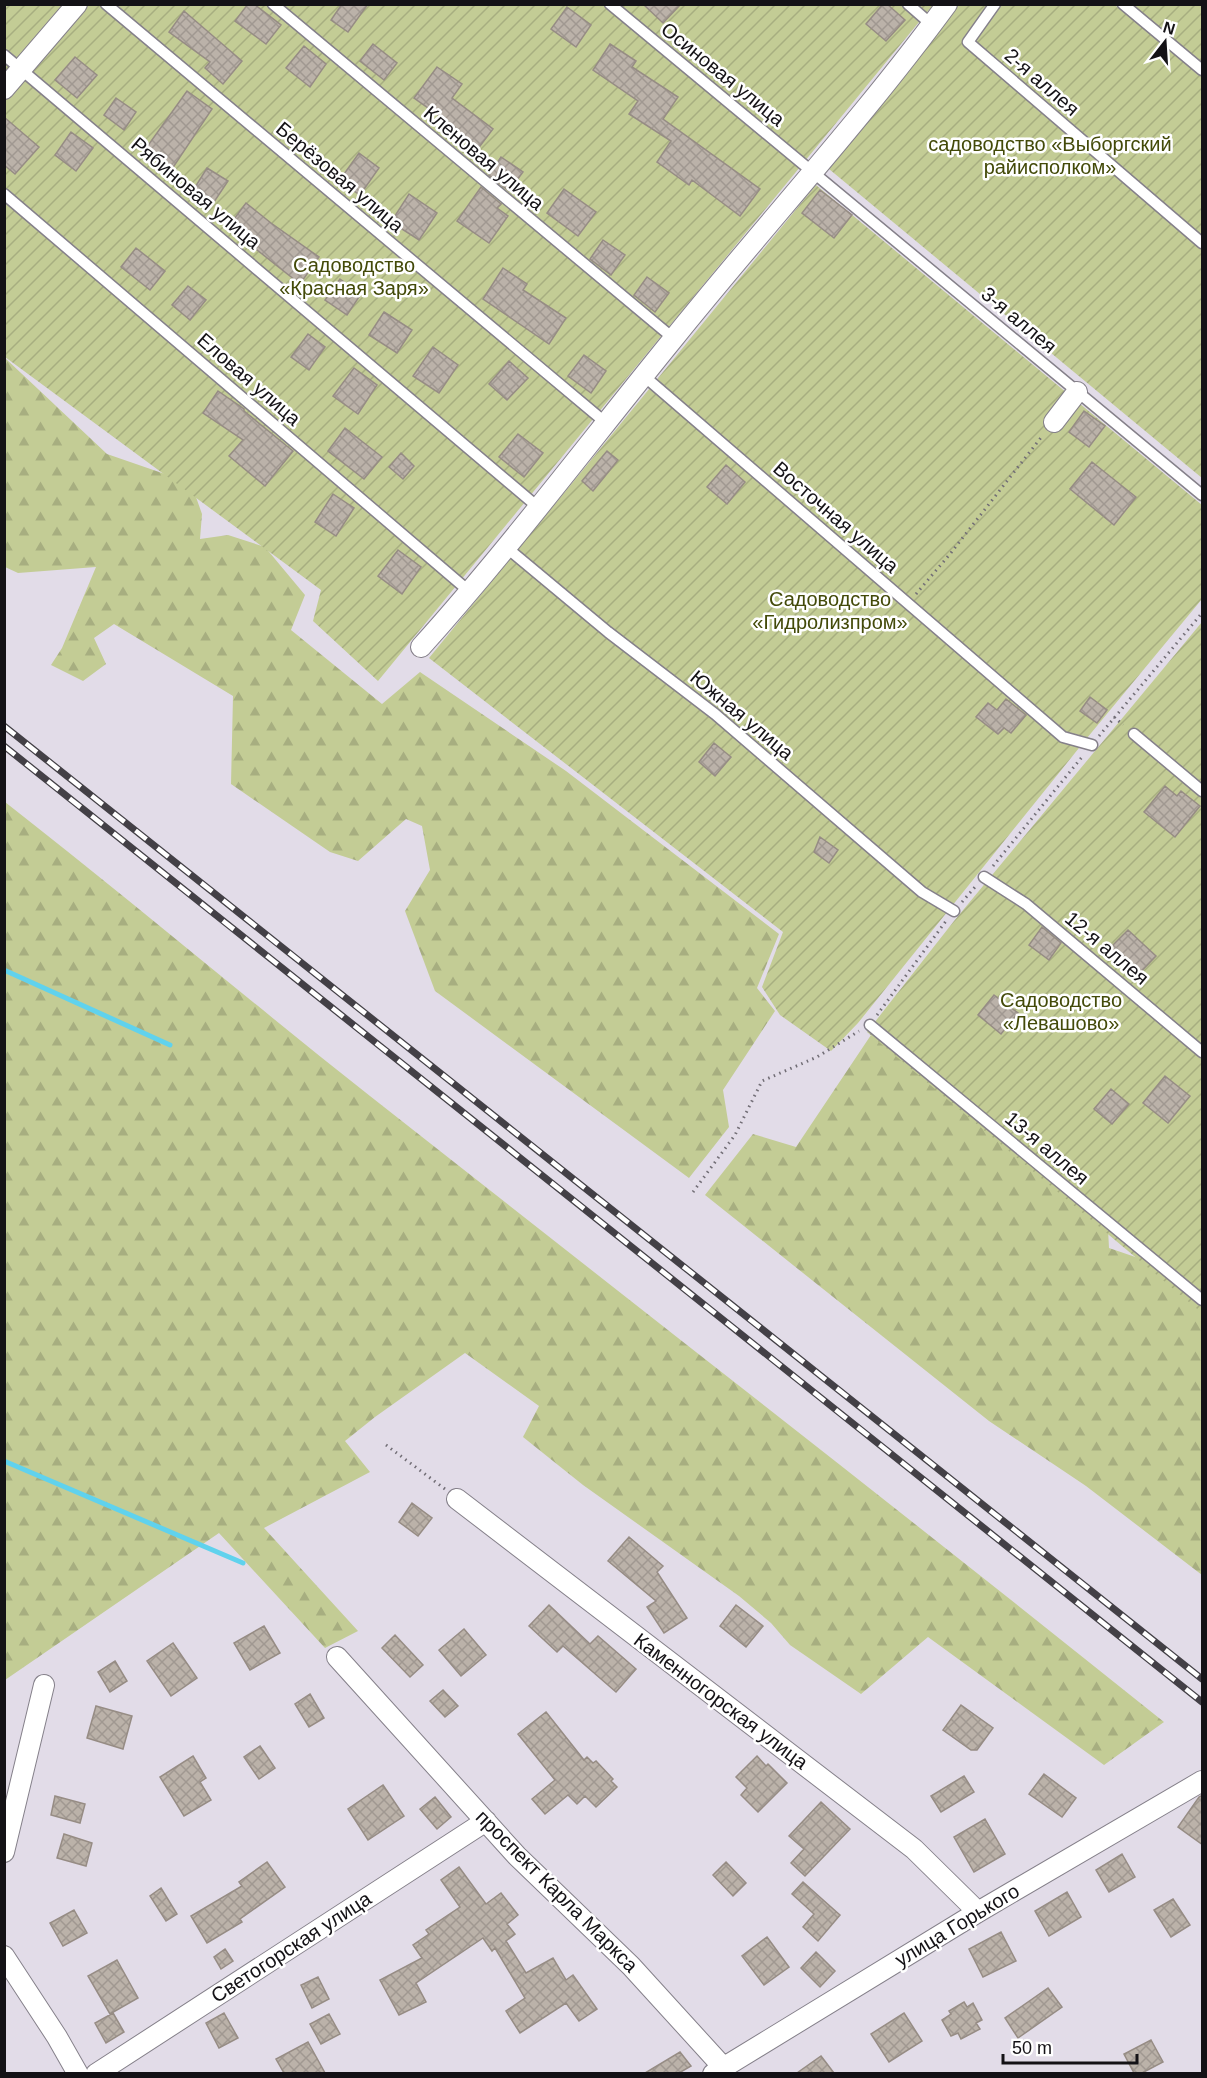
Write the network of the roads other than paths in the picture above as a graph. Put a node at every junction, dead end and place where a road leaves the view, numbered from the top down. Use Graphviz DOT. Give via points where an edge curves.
graph roads {
  1 [pos="77,4"];
  2 [pos="106,4"];
  3 [pos="273,4"];
  4 [pos="610,4"];
  5 [pos="908,4"];
  6 [pos="947,4"];
  7 [pos="995,4"];
  8 [pos="1123,4"];
  9 [pos="932,25"];
  10 [pos="4,55"];
  11 [pos="21,69"];
  12 [pos="1203,70"];
  13 [pos="4,89"];
  14 [pos="813,172"];
  15 [pos="4,194"];
  16 [pos="1203,243"];
  17 [pos="673,338"];
  18 [pos="644,376"];
  19 [pos="1077,392"];
  20 [pos="1054,422"];
  21 [pos="606,423"];
  22 [pos="1203,495"];
  23 [pos="539,508"];
  24 [pos="506,548"];
  25 [pos="470,592"];
  26 [pos="421,647"];
  27 [pos="1134,734"];
  28 [pos="1092,745"];
  29 [pos="1203,791"];
  30 [pos="984,877"];
  31 [pos="954,911"];
  32 [pos="870,1025"];
  33 [pos="1203,1052"];
  34 [pos="1203,1300"];
  35 [pos="457,1499"];
  36 [pos="337,1657"];
  37 [pos="44,1685"];
  38 [pos="1203,1781"];
  39 [pos="486,1821"];
  40 [pos="4,1852"];
  41 [pos="978,1911"];
  42 [pos="4,1956"];
  43 [pos="721,2071"];
  44 [pos="78,2073"];
  45 [pos="96,2073"];
  1 -- 11 [label="street"];
  2 -- 21 [label="lane, Берёзовая улица"];
  3 -- 17 [label="lane, Кленовая улица"];
  4 -- 14 [label="lane, Осиновая улица"];
  5 -- 9 [label="lane"];
  6 -- 9 [label="street"];
  7 -- 16 [label="lane, 2-я аллея" via="968,42"];
  8 -- 12 [label="lane"];
  9 -- 14 [label="street"];
  10 -- 11 [label="lane, Рябиновая улица"];
  11 -- 13 [label="street"];
  11 -- 23 [label="lane, Рябиновая улица"];
  14 -- 17 [label="street"];
  14 -- 19 [label="lane, 3-я аллея"];
  15 -- 25 [label="lane, Еловая улица"];
  17 -- 18 [label="street"];
  18 -- 21 [label="street"];
  18 -- 28 [label="lane, Восточная улица" via="1063,736"];
  19 -- 20 [label="street"];
  19 -- 22 [label="lane, 3-я аллея"];
  21 -- 23 [label="street"];
  23 -- 24 [label="street"];
  24 -- 25 [label="street"];
  24 -- 31 [label="lane, Южная улица" via="715,714 922,892"];
  25 -- 26 [label="street"];
  27 -- 29 [label="lane"];
  30 -- 33 [label="lane, 12-я аллея" via="1026,904"];
  32 -- 34 [label="lane, 13-я аллея"];
  35 -- 41 [label="street, Каменногорская улица" via="915,1849"];
  36 -- 39 [label="street, проспект Карла Маркса"];
  37 -- 40 [label="street"];
  38 -- 41 [label="street, улица Горького"];
  39 -- 43 [label="street, проспект Карла Маркса" via="631,1966"];
  39 -- 45 [label="street, Светогорская улица"];
  41 -- 43 [label="street, улица Горького"];
  42 -- 44 [label="street"];
}
